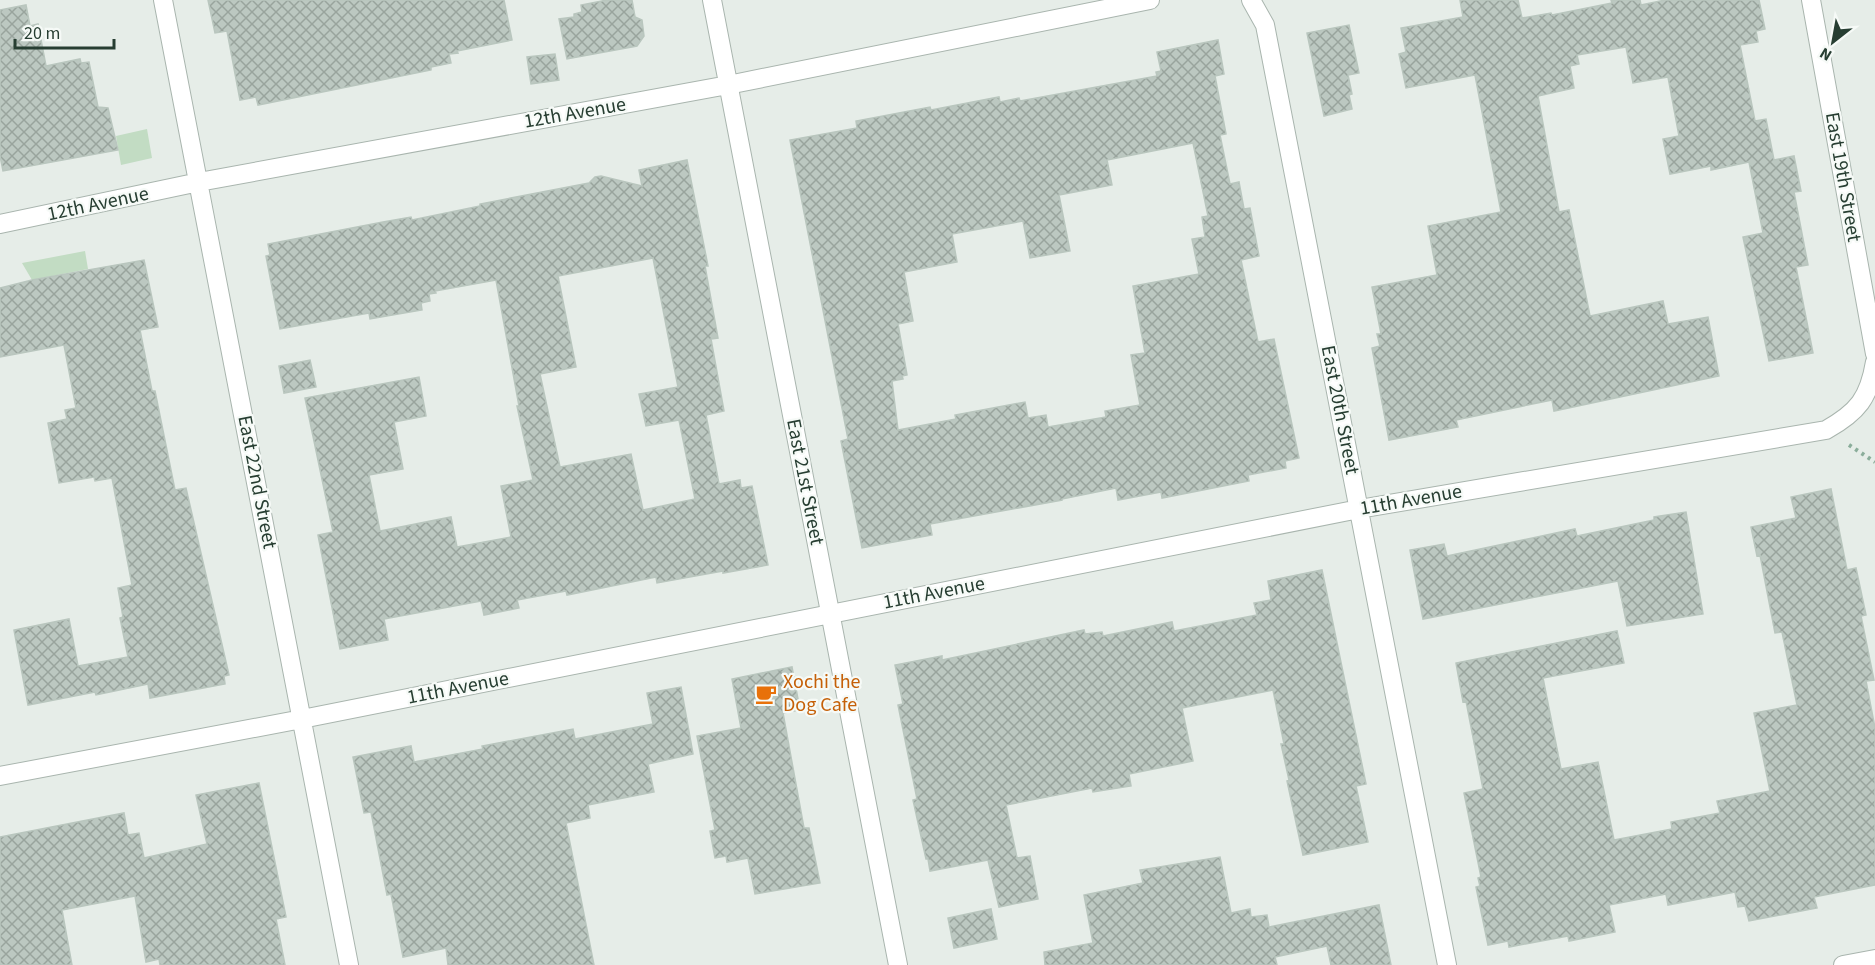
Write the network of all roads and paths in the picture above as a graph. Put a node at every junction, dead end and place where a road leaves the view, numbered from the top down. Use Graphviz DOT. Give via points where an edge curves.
graph roads {
  1 [pos="163,0"];
  2 [pos="712,0"];
  3 [pos="1150,0"];
  4 [pos="1251,0"];
  5 [pos="1810,0"];
  6 [pos="728,85"];
  7 [pos="199,182"];
  8 [pos="0,224"];
  9 [pos="1875,354"];
  10 [pos="1875,362"];
  11 [pos="1359,509"];
  12 [pos="830,614"];
  13 [pos="302,719"];
  14 [pos="0,776"];
  15 [pos="1875,959"];
  16 [pos="350,965"];
  17 [pos="898,965"];
  18 [pos="1447,965"];
  19 [pos="1843,965"];
  1 -- 7 [label="street, East 22nd Street"];
  2 -- 6 [label="street, East 21st Street"];
  3 -- 6 [label="street, 12th Avenue"];
  4 -- 11 [label="street, East 20th Street" via="1265,25"];
  5 -- 9 [label="street, East 19th Street"];
  6 -- 7 [label="street, 12th Avenue"];
  6 -- 12 [label="street, East 21st Street"];
  7 -- 8 [label="street, 12th Avenue"];
  7 -- 13 [label="street, East 22nd Street"];
  10 -- 11 [label="street, 11th Avenue" via="1872,382 1862,402 1826,430"];
  11 -- 12 [label="street, 11th Avenue"];
  11 -- 18 [label="street, East 20th Street"];
  12 -- 13 [label="street, 11th Avenue"];
  12 -- 17 [label="street, East 21st Street"];
  13 -- 14 [label="street, 11th Avenue"];
  13 -- 16 [label="street, East 22nd Street"];
  15 -- 19 [label="street"];
}
